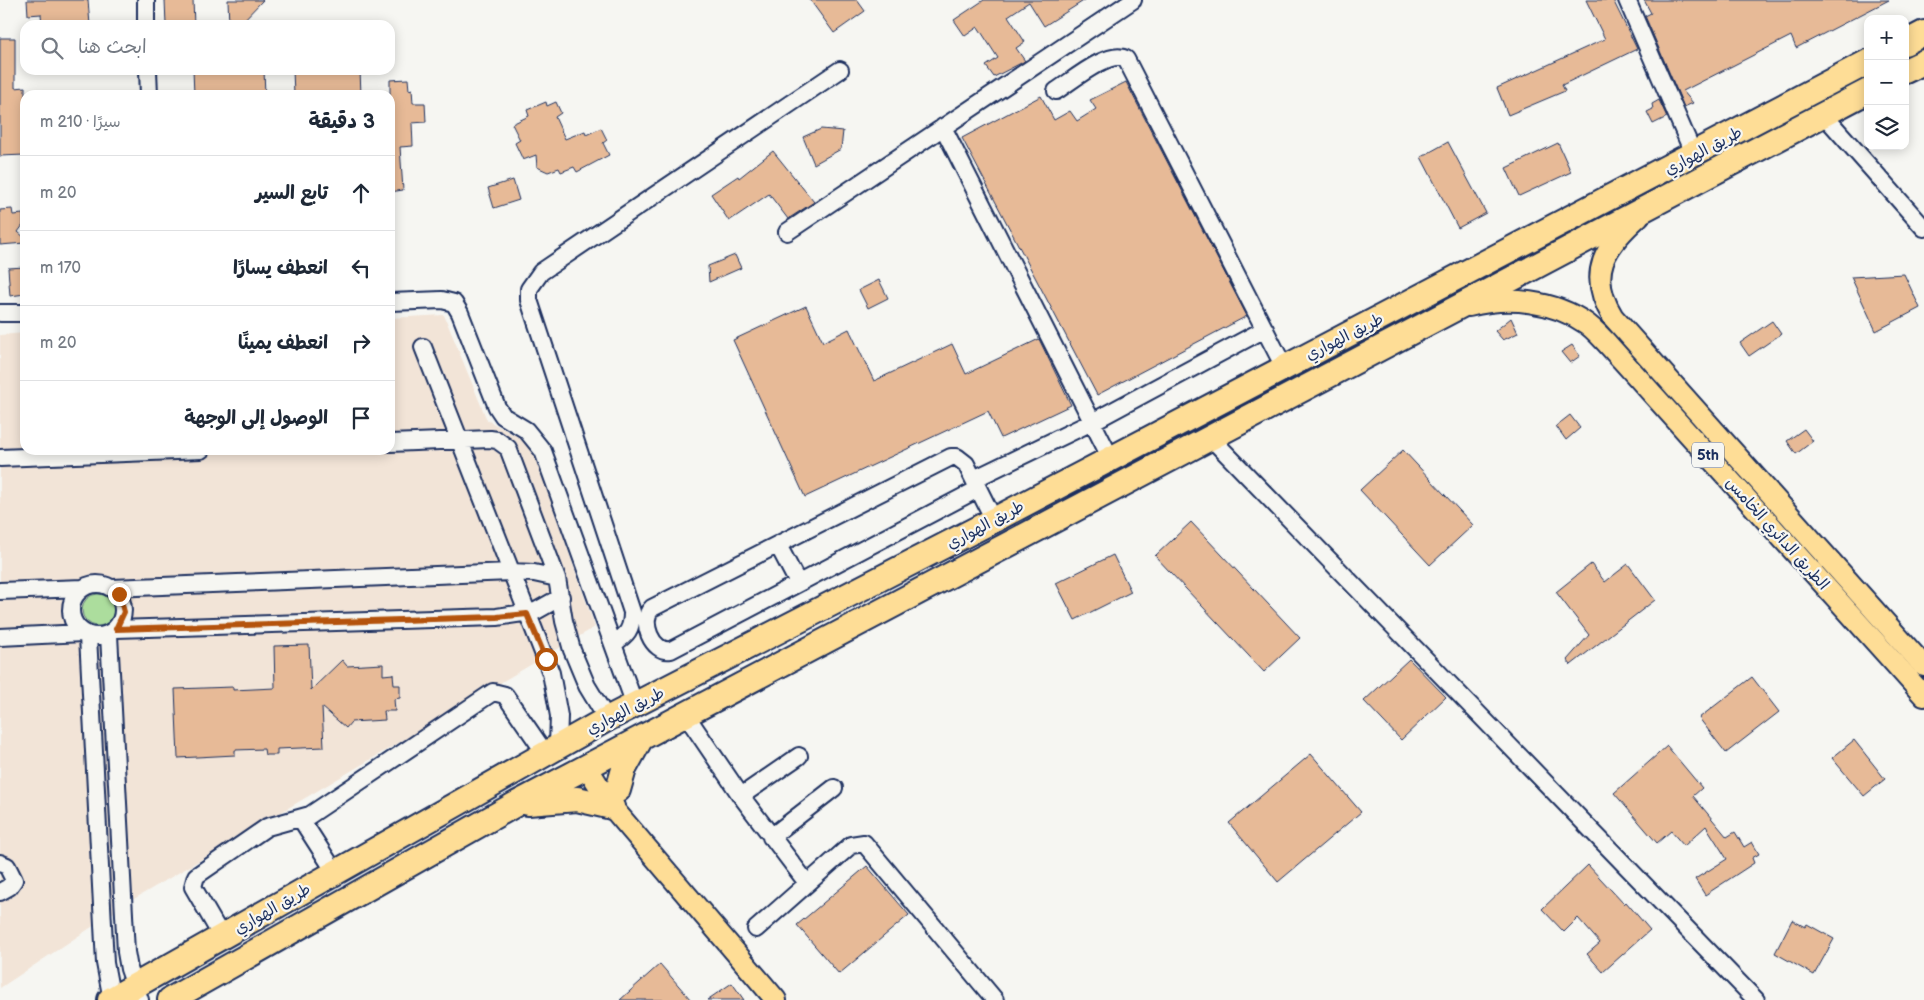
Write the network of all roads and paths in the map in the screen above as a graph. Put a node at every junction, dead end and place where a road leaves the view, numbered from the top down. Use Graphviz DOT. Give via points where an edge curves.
graph roads {
  1 [pos="146,0"];
  2 [pos="1133,0"];
  3 [pos="1627,0"];
  4 [pos="146,20"];
  5 [pos="1924,33"];
  6 [pos="1909,40"];
  7 [pos="1924,62"];
  8 [pos="1864,64"];
  9 [pos="840,70"];
  10 [pos="1909,70"];
  11 [pos="148,75"];
  12 [pos="149,90"];
  13 [pos="1056,91"];
  14 [pos="1864,93"];
  15 [pos="1823,114"];
  16 [pos="942,127"];
  17 [pos="1694,155"];
  18 [pos="1652,205"];
  19 [pos="1924,228"];
  20 [pos="787,232"];
  21 [pos="395,302"];
  22 [pos="0,313"];
  23 [pos="20,313"];
  24 [pos="1448,314"];
  25 [pos="1265,329"];
  26 [pos="423,347"];
  27 [pos="1284,367"];
  28 [pos="1092,422"];
  29 [pos="1210,436"];
  30 [pos="459,440"];
  31 [pos="395,443"];
  32 [pos="75,455"];
  33 [pos="1110,457"];
  34 [pos="0,458"];
  35 [pos="1068,480"];
  36 [pos="976,484"];
  37 [pos="1081,505"];
  38 [pos="994,520"];
  39 [pos="778,545"];
  40 [pos="511,572"];
  41 [pos="556,578"];
  42 [pos="798,583"];
  43 [pos="83,588"];
  44 [pos="112,588"];
  45 [pos="0,591"];
  46 [pos="560,597"];
  47 [pos="527,614"];
  48 [pos="113,632"];
  49 [pos="85,634"];
  50 [pos="0,637"];
  51 [pos="613,644"];
  52 [pos="1924,666"];
  53 [pos="1924,696"];
  54 [pos="635,705"];
  55 [pos="686,715"];
  56 [pos="607,719"];
  57 [pos="640,740"];
  58 [pos="551,749"];
  59 [pos="799,756"];
  60 [pos="596,762"];
  61 [pos="834,788"];
  62 [pos="741,796"];
  63 [pos="516,804"];
  64 [pos="618,805"];
  65 [pos="301,819"];
  66 [pos="771,837"];
  67 [pos="0,863"];
  68 [pos="335,872"];
  69 [pos="807,883"];
  70 [pos="0,892"];
  71 [pos="756,929"];
  72 [pos="222,936"];
  73 [pos="137,993"];
  74 [pos="111,1000"];
  75 [pos="170,1000"];
  76 [pos="776,1000"];
  77 [pos="995,1000"];
  78 [pos="1756,1000"];
  1 -- 4 [label="street"];
  2 -- 16 [label="street"];
  3 -- 17 [label="street"];
  5 -- 6 [label="highway"];
  7 -- 10 [label="highway"];
  8 -- 17 [label="highway, طريق الهواري"];
  9 -- 51 [label="street" via="541,272 529,289 529,300 632,612 628,635"];
  11 -- 12 [label="street"];
  13 -- 25 [label="street" via="1108,58 1119,56 1126,59"];
  14 -- 15 [label="highway, طريق الهواري"];
  15 -- 18 [label="highway, طريق الهواري"];
  15 -- 19 [label="street"];
  16 -- 20 [label="street"];
  16 -- 28 [label="street"];
  17 -- 27 [label="highway, طريق الهواري"];
  18 -- 24 [label="highway, طريق الهواري"];
  18 -- 52 [label="main road, الطريق الدائري الخامس / 5th" via="1604,256 1600,284 1605,304"];
  21 -- 51 [label="street" via="442,300 457,308 497,407 503,416 526,430 543,451"];
  22 -- 23 [label="street"];
  24 -- 29 [label="highway, طريق الهواري"];
  24 -- 53 [label="main road, الطريق الدائري الخامس / 5th" via="1483,303 1519,301 1554,308 1587,324"];
  25 -- 27 [label="street"];
  25 -- 28 [label="street"];
  26 -- 30 [label="street"];
  27 -- 33 [label="highway, طريق الهواري"];
  28 -- 33 [label="street"];
  28 -- 36 [label="street"];
  29 -- 37 [label="highway, طريق الهواري"];
  29 -- 78 [label="street"];
  30 -- 31 [label="street"];
  30 -- 40 [label="street"];
  30 -- 41 [label="street" via="490,439 508,448"];
  32 -- 34 [label="street"];
  33 -- 35 [label="highway, طريق الهواري"];
  35 -- 37 [label="highway"];
  35 -- 38 [label="highway, طريق الهواري"];
  36 -- 38 [label="street"];
  36 -- 39 [label="street" via="962,460 951,458"];
  36 -- 42 [label="street"];
  37 -- 55 [label="highway, طريق الهواري"];
  38 -- 54 [label="highway, طريق الهواري"];
  39 -- 42 [label="street"];
  39 -- 42 [label="street" via="652,608 646,620 658,648 671,650"];
  40 -- 41 [label="street"];
  40 -- 44 [label="street"];
  40 -- 47 [label="street"];
  41 -- 46 [label="street"];
  43 -- 44 [label="street" via="102,584"];
  43 -- 45 [label="street"];
  43 -- 49 [label="street" via="75,595 71,615 75,625"];
  44 -- 48 [label="street" via="123,603 124,612"];
  46 -- 47 [label="street"];
  46 -- 56 [label="street" via="566,631 579,668"];
  47 -- 48 [label="street"];
  47 -- 58 [label="street" via="555,687 559,716"];
  48 -- 49 [label="street" via="99,637"];
  48 -- 73 [label="street" via="126,952"];
  49 -- 50 [label="street"];
  49 -- 74 [label="street" via="105,964"];
  51 -- 54 [label="street"];
  54 -- 56 [label="highway, طريق الهواري"];
  55 -- 57 [label="highway, طريق الهواري"];
  55 -- 62 [label="street"];
  56 -- 58 [label="highway, طريق الهواري"];
  57 -- 60 [label="highway, طريق الهواري"];
  57 -- 64 [label="highway" via="624,769"];
  58 -- 65 [label="street" via="505,695 493,692"];
  58 -- 68 [label="highway, طريق الهواري"];
  59 -- 62 [label="street"];
  60 -- 63 [label="highway, طريق الهواري"];
  60 -- 64 [label="main road"];
  61 -- 66 [label="street"];
  62 -- 66 [label="street"];
  63 -- 64 [label="highway" via="576,799"];
  63 -- 75 [label="highway, طريق الهواري"];
  64 -- 76 [label="main road"];
  65 -- 68 [label="street"];
  65 -- 72 [label="street" via="267,827 196,876 194,887"];
  66 -- 69 [label="street"];
  67 -- 70 [label="street" via="7,866 14,880 10,888"];
  68 -- 72 [label="highway, طريق الهواري"];
  69 -- 71 [label="street"];
  69 -- 77 [label="street" via="850,845 859,842 868,846"];
  72 -- 73 [label="highway, طريق الهواري"];
  73 -- 74 [label="highway, طريق الهواري"];
}
